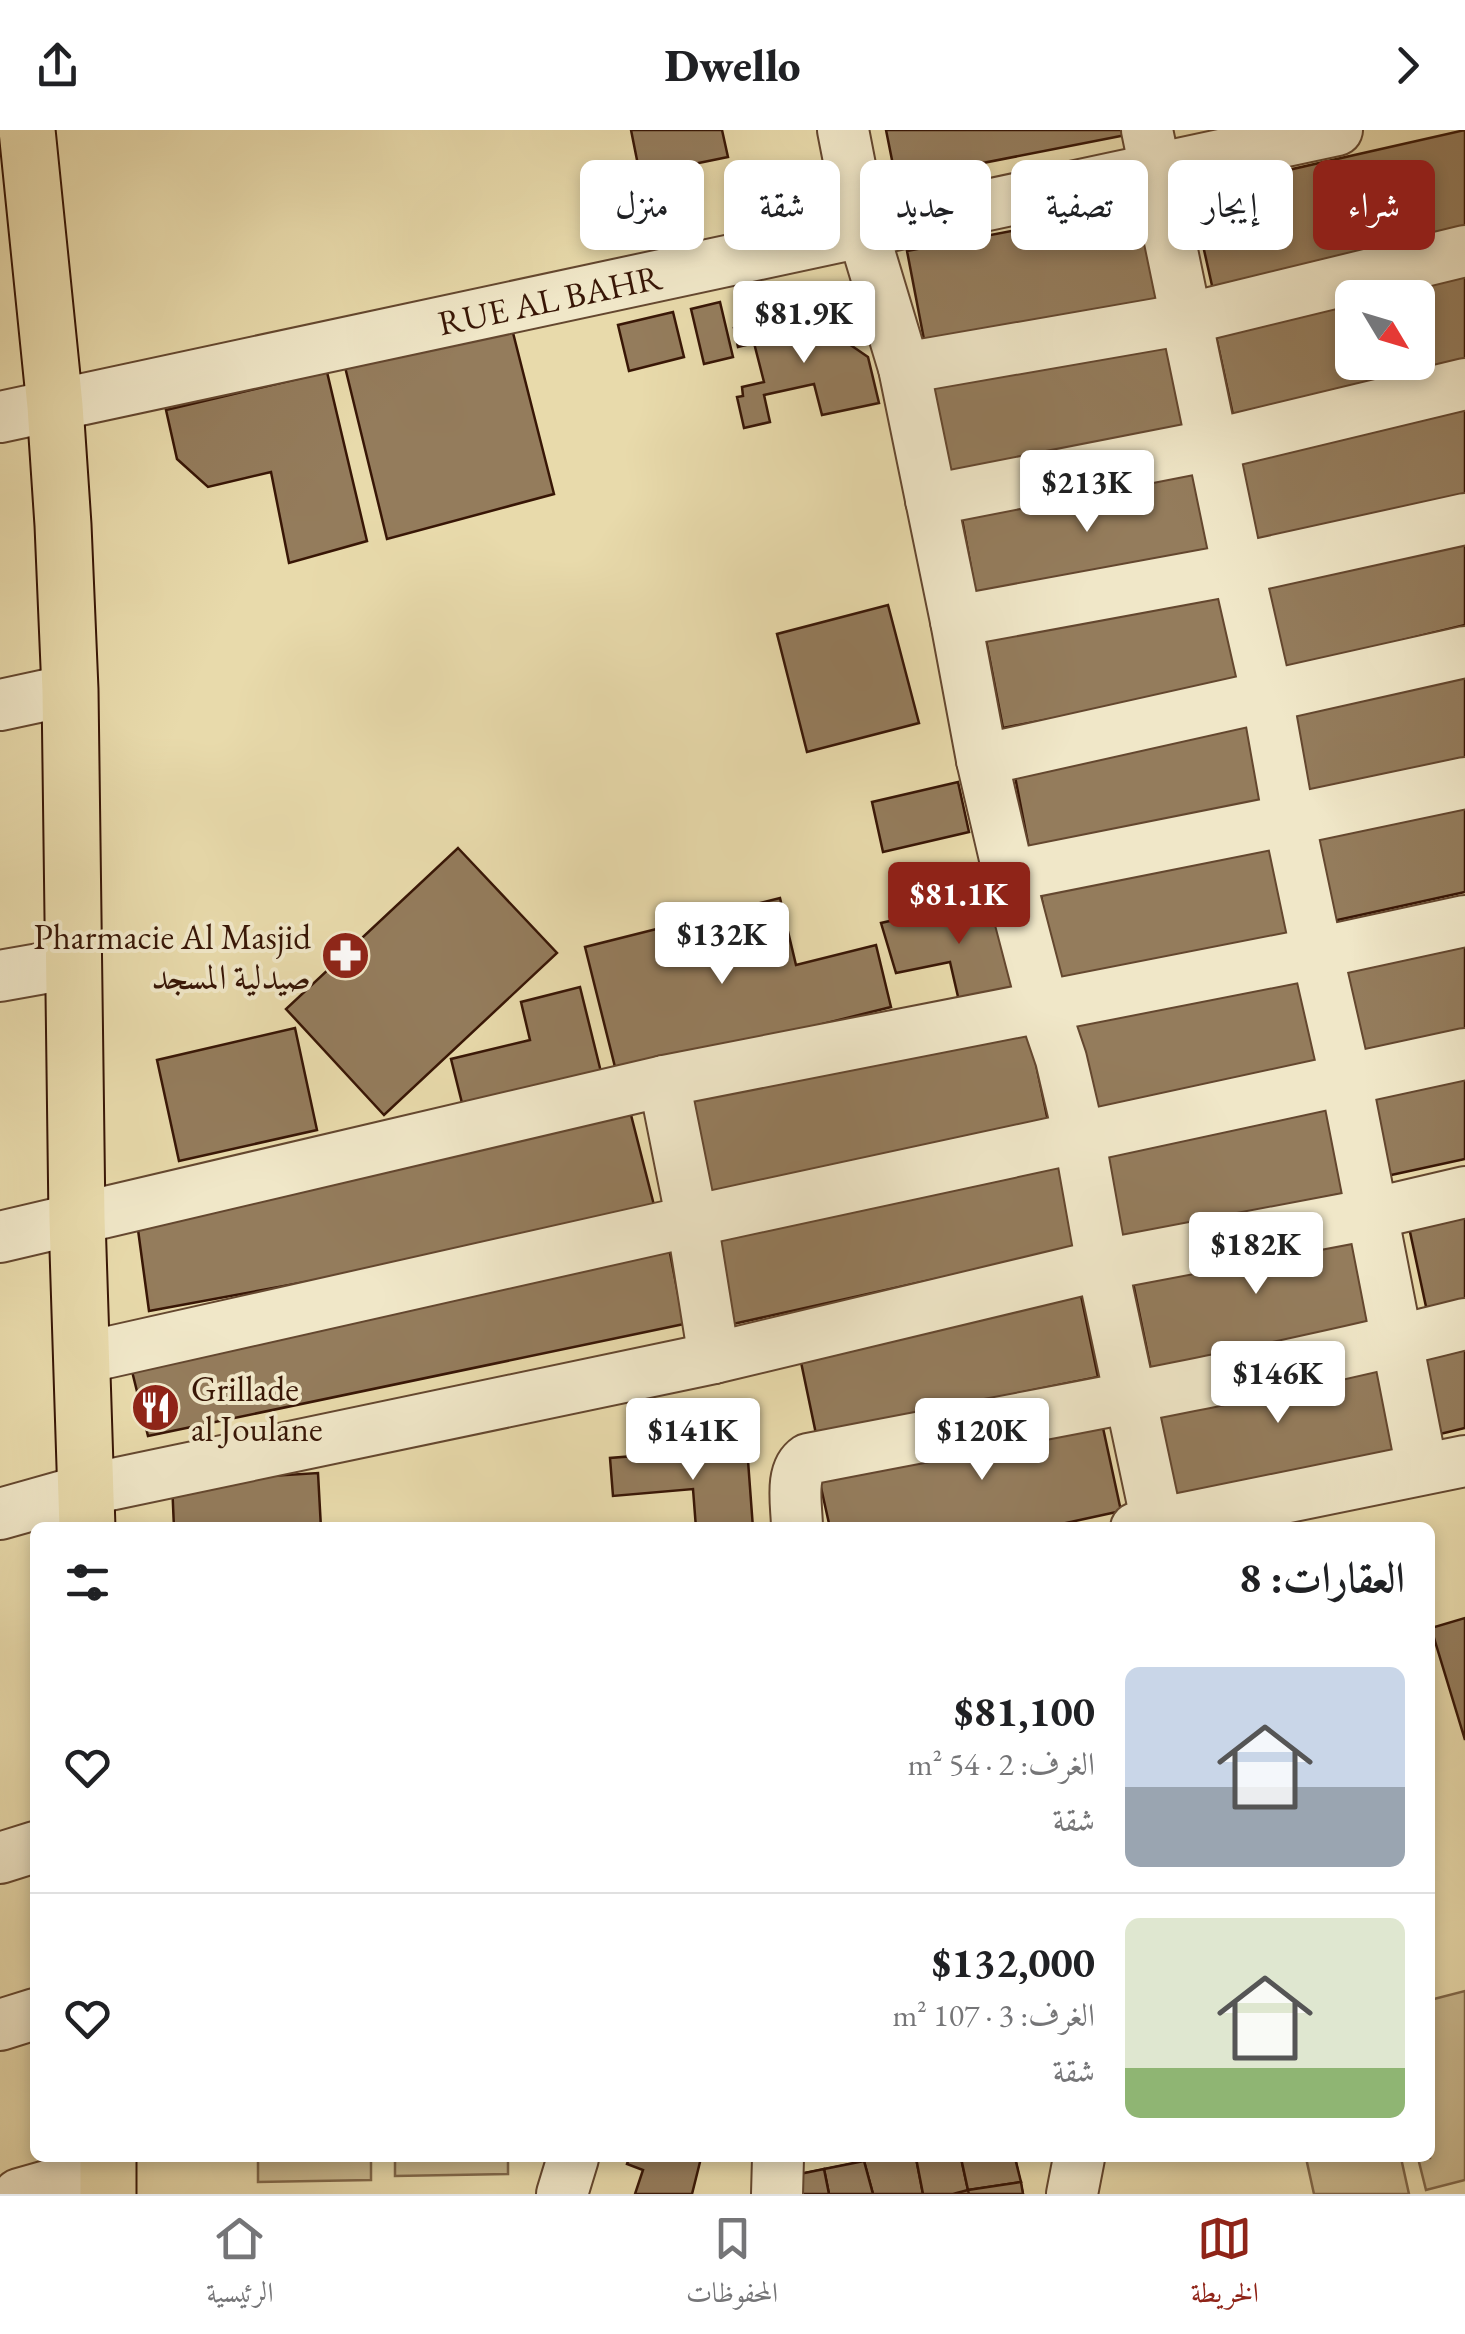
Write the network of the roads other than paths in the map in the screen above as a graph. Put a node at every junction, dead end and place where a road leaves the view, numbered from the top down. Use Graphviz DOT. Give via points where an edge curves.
graph roads {
  1 [pos="27,130"];
  2 [pos="842,130"];
  3 [pos="1337,130"];
  4 [pos="1151,150"];
  5 [pos="991,196"];
  6 [pos="860,217"];
  7 [pos="860,233"];
  8 [pos="868,250"];
  9 [pos="1465,251"];
  10 [pos="1186,319"];
  11 [pos="904,368"];
  12 [pos="1465,384"];
  13 [pos="55,406"];
  14 [pos="0,417"];
  15 [pos="1212,445"];
  16 [pos="930,500"];
  17 [pos="1465,519"];
  18 [pos="1238,569"];
  19 [pos="956,621"];
  20 [pos="1465,652"];
  21 [pos="70,690"];
  22 [pos="1268,696"];
  23 [pos="0,706"];
  24 [pos="982,760"];
  25 [pos="1465,782"];
  26 [pos="1290,820"];
  27 [pos="1009,876"];
  28 [pos="1465,921"];
  29 [pos="1317,953"];
  30 [pos="74,962"];
  31 [pos="0,976"];
  32 [pos="1043,1006"];
  33 [pos="1465,1054"];
  34 [pos="1346,1080"];
  35 [pos="664,1081"];
  36 [pos="1079,1136"];
  37 [pos="1465,1192"];
  38 [pos="1371,1214"];
  39 [pos="78,1219"];
  40 [pos="692,1221"];
  41 [pos="0,1237"];
  42 [pos="1102,1265"];
  43 [pos="1465,1324"];
  44 [pos="1397,1341"];
  45 [pos="82,1358"];
  46 [pos="714,1358"];
  47 [pos="1130,1396"];
  48 [pos="1443,1465"];
  49 [pos="86,1508"];
  50 [pos="0,1514"];
  51 [pos="797,1522"];
  52 [pos="1147,1522"];
  53 [pos="1162,1522"];
  54 [pos="30,1849"];
  55 [pos="0,1858"];
  56 [pos="30,2015"];
  57 [pos="0,2024"];
  58 [pos="571,2162"];
  59 [pos="778,2162"];
  60 [pos="1077,2162"];
  61 [pos="108,2174"];
  62 [pos="19,2194"];
  63 [pos="562,2194"];
  64 [pos="777,2194"];
  65 [pos="1072,2194"];
  1 -- 13 [label="main road"];
  2 -- 6 [label="street"];
  3 -- 4 [label="street, RUE AL BAHR"];
  4 -- 5 [label="street, RUE AL BAHR"];
  4 -- 10 [label="street"];
  7 -- 13 [label="street, RUE AL BAHR"];
  8 -- 11 [label="street"];
  9 -- 10 [label="street"];
  10 -- 11 [label="street"];
  10 -- 15 [label="street"];
  11 -- 16 [label="street"];
  12 -- 15 [label="street"];
  13 -- 14 [label="street, RUE AL BAHR"];
  13 -- 21 [label="main road"];
  15 -- 16 [label="street"];
  15 -- 18 [label="street"];
  16 -- 19 [label="street"];
  17 -- 18 [label="street"];
  18 -- 19 [label="street"];
  18 -- 22 [label="street"];
  19 -- 24 [label="street"];
  20 -- 22 [label="street"];
  21 -- 23 [label="street"];
  21 -- 30 [label="main road"];
  22 -- 24 [label="street"];
  22 -- 26 [label="street"];
  24 -- 27 [label="street"];
  25 -- 26 [label="street"];
  26 -- 27 [label="street"];
  26 -- 29 [label="street"];
  27 -- 32 [label="street"];
  28 -- 29 [label="street"];
  29 -- 32 [label="street"];
  29 -- 34 [label="street"];
  30 -- 31 [label="street"];
  30 -- 39 [label="main road"];
  32 -- 35 [label="street"];
  32 -- 36 [label="street"];
  33 -- 34 [label="street"];
  34 -- 36 [label="street"];
  34 -- 38 [label="street"];
  35 -- 39 [label="street"];
  35 -- 40 [label="street"];
  36 -- 40 [label="street"];
  36 -- 42 [label="street"];
  37 -- 38 [label="street"];
  38 -- 42 [label="street"];
  38 -- 44 [label="street"];
  39 -- 41 [label="street"];
  39 -- 45 [label="main road"];
  40 -- 45 [label="street"];
  40 -- 46 [label="street"];
  42 -- 46 [label="street"];
  42 -- 47 [label="street"];
  43 -- 44 [label="street"];
  44 -- 47 [label="street"];
  44 -- 48 [label="street"];
  45 -- 49 [label="main road"];
  46 -- 49 [label="street"];
  47 -- 51 [label="street" via="808,1458 796,1473"];
  47 -- 52 [label="street"];
  48 -- 53 [label="street"];
  49 -- 50 [label="street"];
  54 -- 55 [label="street"];
  56 -- 57 [label="street"];
  58 -- 63 [label="street"];
  59 -- 64 [label="street"];
  60 -- 65 [label="street"];
  61 -- 62 [label="street"];
}
